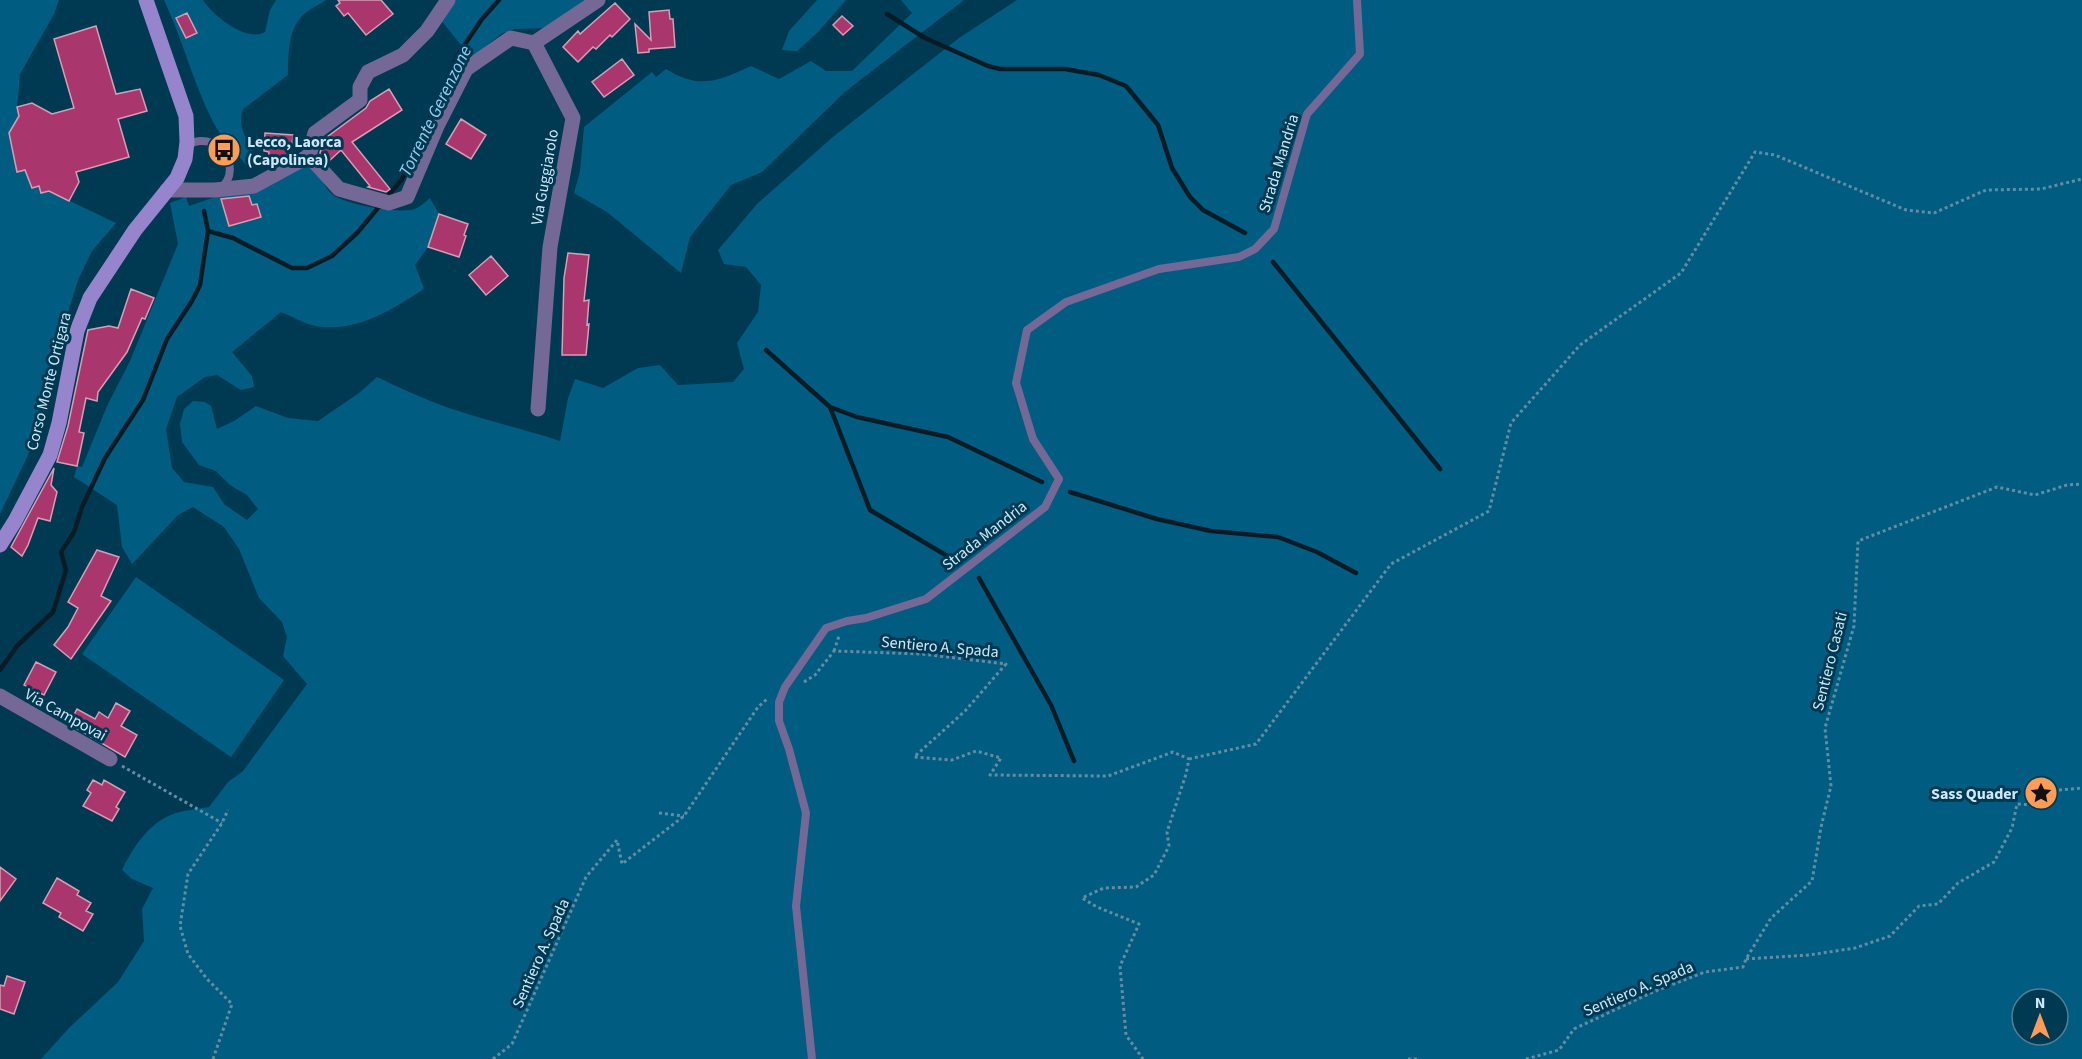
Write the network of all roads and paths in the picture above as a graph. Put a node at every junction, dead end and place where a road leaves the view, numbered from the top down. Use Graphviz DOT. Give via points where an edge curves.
graph roads {
  1 [pos="146,0"];
  2 [pos="448,0"];
  3 [pos="598,0"];
  4 [pos="1357,0"];
  5 [pos="534,43"];
  6 [pos="187,147"];
  7 [pos="309,156"];
  8 [pos="2082,178"];
  9 [pos="167,190"];
  10 [pos="215,190"];
  11 [pos="538,409"];
  12 [pos="2082,484"];
  13 [pos="0,545"];
  14 [pos="788,683"];
  15 [pos="2,701"];
  16 [pos="110,759"];
  17 [pos="1189,759"];
  18 [pos="2082,788"];
  19 [pos="228,810"];
  20 [pos="659,813"];
  21 [pos="684,816"];
  22 [pos="222,823"];
  23 [pos="1746,959"];
  24 [pos="213,1059"];
  25 [pos="493,1059"];
  26 [pos="812,1059"];
  27 [pos="1143,1059"];
  28 [pos="1408,1059"];
  29 [pos="1419,1059"];
  30 [pos="1526,1059"];
  1 -- 6 [label="main road, Corso Monte Ortigara" via="184,105"];
  2 -- 7 [label="street" via="427,31 403,55 368,72 360,87 360,100 315,133"];
  3 -- 5 [label="street"];
  4 -- 14 [label="lane, Strada Mandria" via="1360,54 1307,114 1274,229 1255,249 1239,257 1159,269 1066,302 1027,330 1016,383 1033,439 1059,479 1045,507 927,599 826,628"];
  5 -- 7 [label="street" via="511,38 466,69 407,197 389,203 339,189"];
  5 -- 11 [label="street, Via Guggiarolo" via="573,118 550,247"];
  6 -- 9 [label="main road, Corso Monte Ortigara" via="180,174"];
  6 -- 10 [label="lane" via="194,141 208,141 227,155 229,178 222,188"];
  7 -- 10 [label="street" via="254,186"];
  8 -- 17 [label="path" via="2042,189 1986,190 1934,213 1906,210 1775,156 1755,152 1681,273 1580,345 1511,423 1489,511 1390,564 1256,744"];
  9 -- 10 [label="street"];
  9 -- 13 [label="main road, Corso Monte Ortigara" via="90,298 77,331 50,455"];
  12 -- 23 [label="path, Sentiero Casati" via="2067,484 2035,495 1996,488 1858,542 1854,626 1825,728 1831,786 1812,881 1771,918"];
  14 -- 17 [label="path, Sentiero A. Spada" via="801,684 815,675 834,651 922,654 1006,664 965,711 914,757 952,760 976,751 1001,758 990,775 1108,776 1173,752"];
  14 -- 21 [label="path, Sentiero A. Spada" via="758,707"];
  14 -- 26 [label="lane, Strada Mandria" via="779,702 779,721 806,813 796,906"];
  15 -- 16 [label="street, Via Campovai"];
  16 -- 22 [label="path"];
  17 -- 27 [label="path" via="1167,832 1169,846 1154,875 1136,887 1104,888 1082,898 1139,924 1120,966 1126,1035"];
  18 -- 23 [label="path, Sentiero A. Spada" via="2046,791 2035,805 2017,804 2012,828 1994,862 1958,883 1938,904 1919,906 1890,936 1855,948"];
  19 -- 22 [label="path"];
  20 -- 21 [label="path"];
  21 -- 25 [label="path, Sentiero A. Spada" via="622,864 617,840 586,877 512,1044"];
  22 -- 24 [label="path" via="188,874 180,926 188,954 232,1004"];
  23 -- 30 [label="path, Sentiero A. Spada" via="1743,968 1706,972 1653,992 1574,1029 1558,1050"];
  28 -- 29 [label="path"];
}
